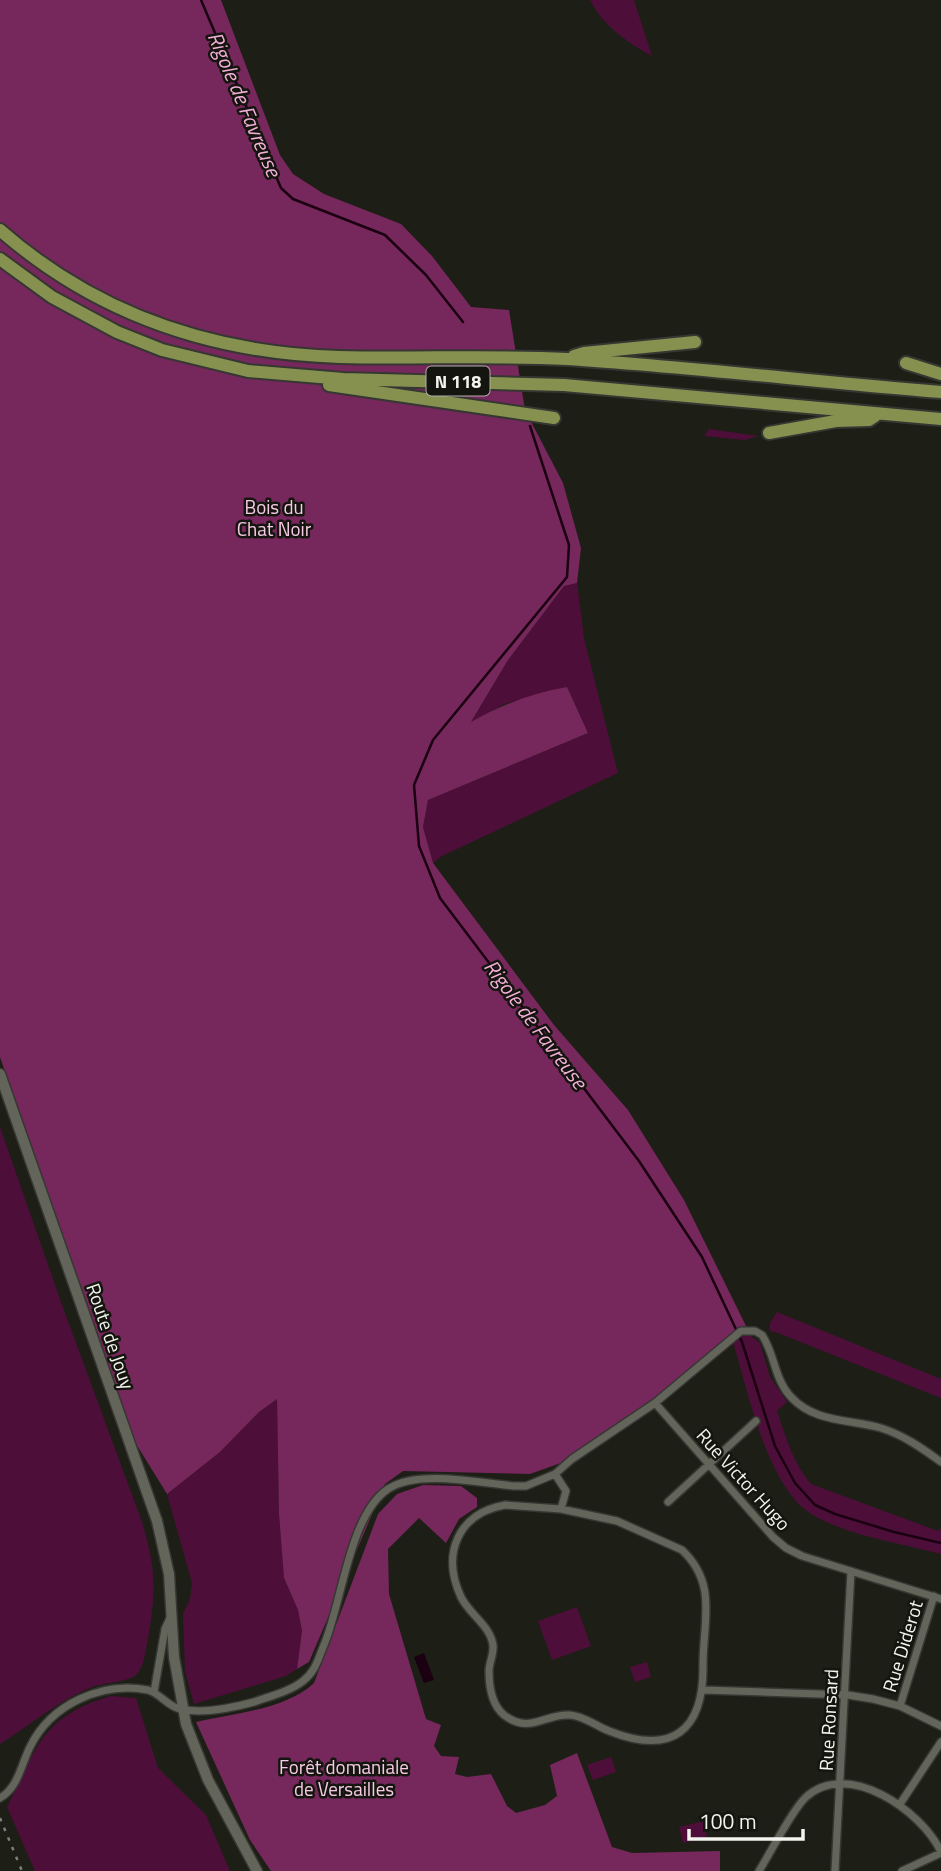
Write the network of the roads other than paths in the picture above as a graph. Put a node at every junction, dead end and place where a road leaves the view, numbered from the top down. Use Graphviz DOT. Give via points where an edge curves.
graph roads {
  1 [pos="0,230"];
  2 [pos="0,259"];
  3 [pos="695,342"];
  4 [pos="565,359"];
  5 [pos="906,363"];
  6 [pos="941,374"];
  7 [pos="299,377"];
  8 [pos="941,392"];
  9 [pos="881,413"];
  10 [pos="554,418"];
  11 [pos="941,419"];
  12 [pos="769,433"];
  13 [pos="0,1074"];
  14 [pos="655,1403"];
  15 [pos="756,1421"];
  16 [pos="941,1462"];
  17 [pos="708,1464"];
  18 [pos="555,1474"];
  19 [pos="667,1502"];
  20 [pos="561,1509"];
  21 [pos="851,1571"];
  22 [pos="937,1597"];
  23 [pos="171,1615"];
  24 [pos="704,1690"];
  25 [pos="154,1692"];
  26 [pos="845,1695"];
  27 [pos="900,1706"];
  28 [pos="183,1710"];
  29 [pos="941,1726"];
  30 [pos="941,1742"];
  31 [pos="841,1785"];
  32 [pos="0,1798"];
  33 [pos="900,1804"];
  34 [pos="941,1852"];
  35 [pos="257,1871"];
  36 [pos="759,1871"];
  37 [pos="835,1871"];
  38 [pos="902,1871"];
  1 -- 4 [label="highway, N 118" via="88,293 156,325 216,342 340,357"];
  2 -- 7 [label="highway, N 118" via="52,297 162,350"];
  3 -- 4 [label="highway"];
  4 -- 8 [label="highway, N 118"];
  5 -- 6 [label="highway"];
  7 -- 9 [label="highway, N 118" via="564,385"];
  7 -- 10 [label="highway" via="317,384"];
  9 -- 11 [label="highway, N 118"];
  9 -- 12 [label="highway" via="869,420"];
  13 -- 23 [label="main road, Route de Jouy" via="158,1521 169,1574"];
  14 -- 16 [label="street" via="741,1332 759,1333 782,1385 798,1404 818,1416 884,1429"];
  14 -- 17 [label="street, Rue Victor Hugo"];
  14 -- 18 [label="street"];
  15 -- 17 [label="street"];
  17 -- 19 [label="street"];
  17 -- 21 [label="street, Rue Victor Hugo" via="786,1548"];
  18 -- 20 [label="street" via="566,1491"];
  18 -- 28 [label="street" via="526,1486 443,1478 389,1488 364,1520 328,1637 312,1673 289,1689 248,1703"];
  20 -- 24 [label="street" via="617,1521 689,1557 706,1595"];
  20 -- 24 [label="street" via="490,1508 472,1518 454,1544 453,1576 461,1598 479,1618 493,1646 489,1672 499,1710 527,1724 564,1714 639,1740 663,1739 675,1736 691,1722"];
  21 -- 22 [label="street, Rue Victor Hugo"];
  21 -- 26 [label="street, Rue Ronsard"];
  22 -- 27 [label="street, Rue Diderot"];
  23 -- 25 [label="street, Route de Jouy"];
  23 -- 28 [label="main road, Route de Jouy"];
  24 -- 26 [label="street"];
  25 -- 28 [label="street"];
  25 -- 32 [label="street" via="111,1688 60,1712 39,1731 16,1782"];
  26 -- 27 [label="street"];
  26 -- 31 [label="street, Rue Ronsard"];
  27 -- 29 [label="street"];
  28 -- 35 [label="main road, Route de Jouy" via="200,1761"];
  30 -- 33 [label="street"];
  31 -- 33 [label="street" via="866,1789"];
  31 -- 36 [label="street" via="824,1787 806,1798"];
  31 -- 37 [label="street, Rue Ronsard"];
  33 -- 34 [label="street" via="922,1822"];
  34 -- 38 [label="street"];
}
